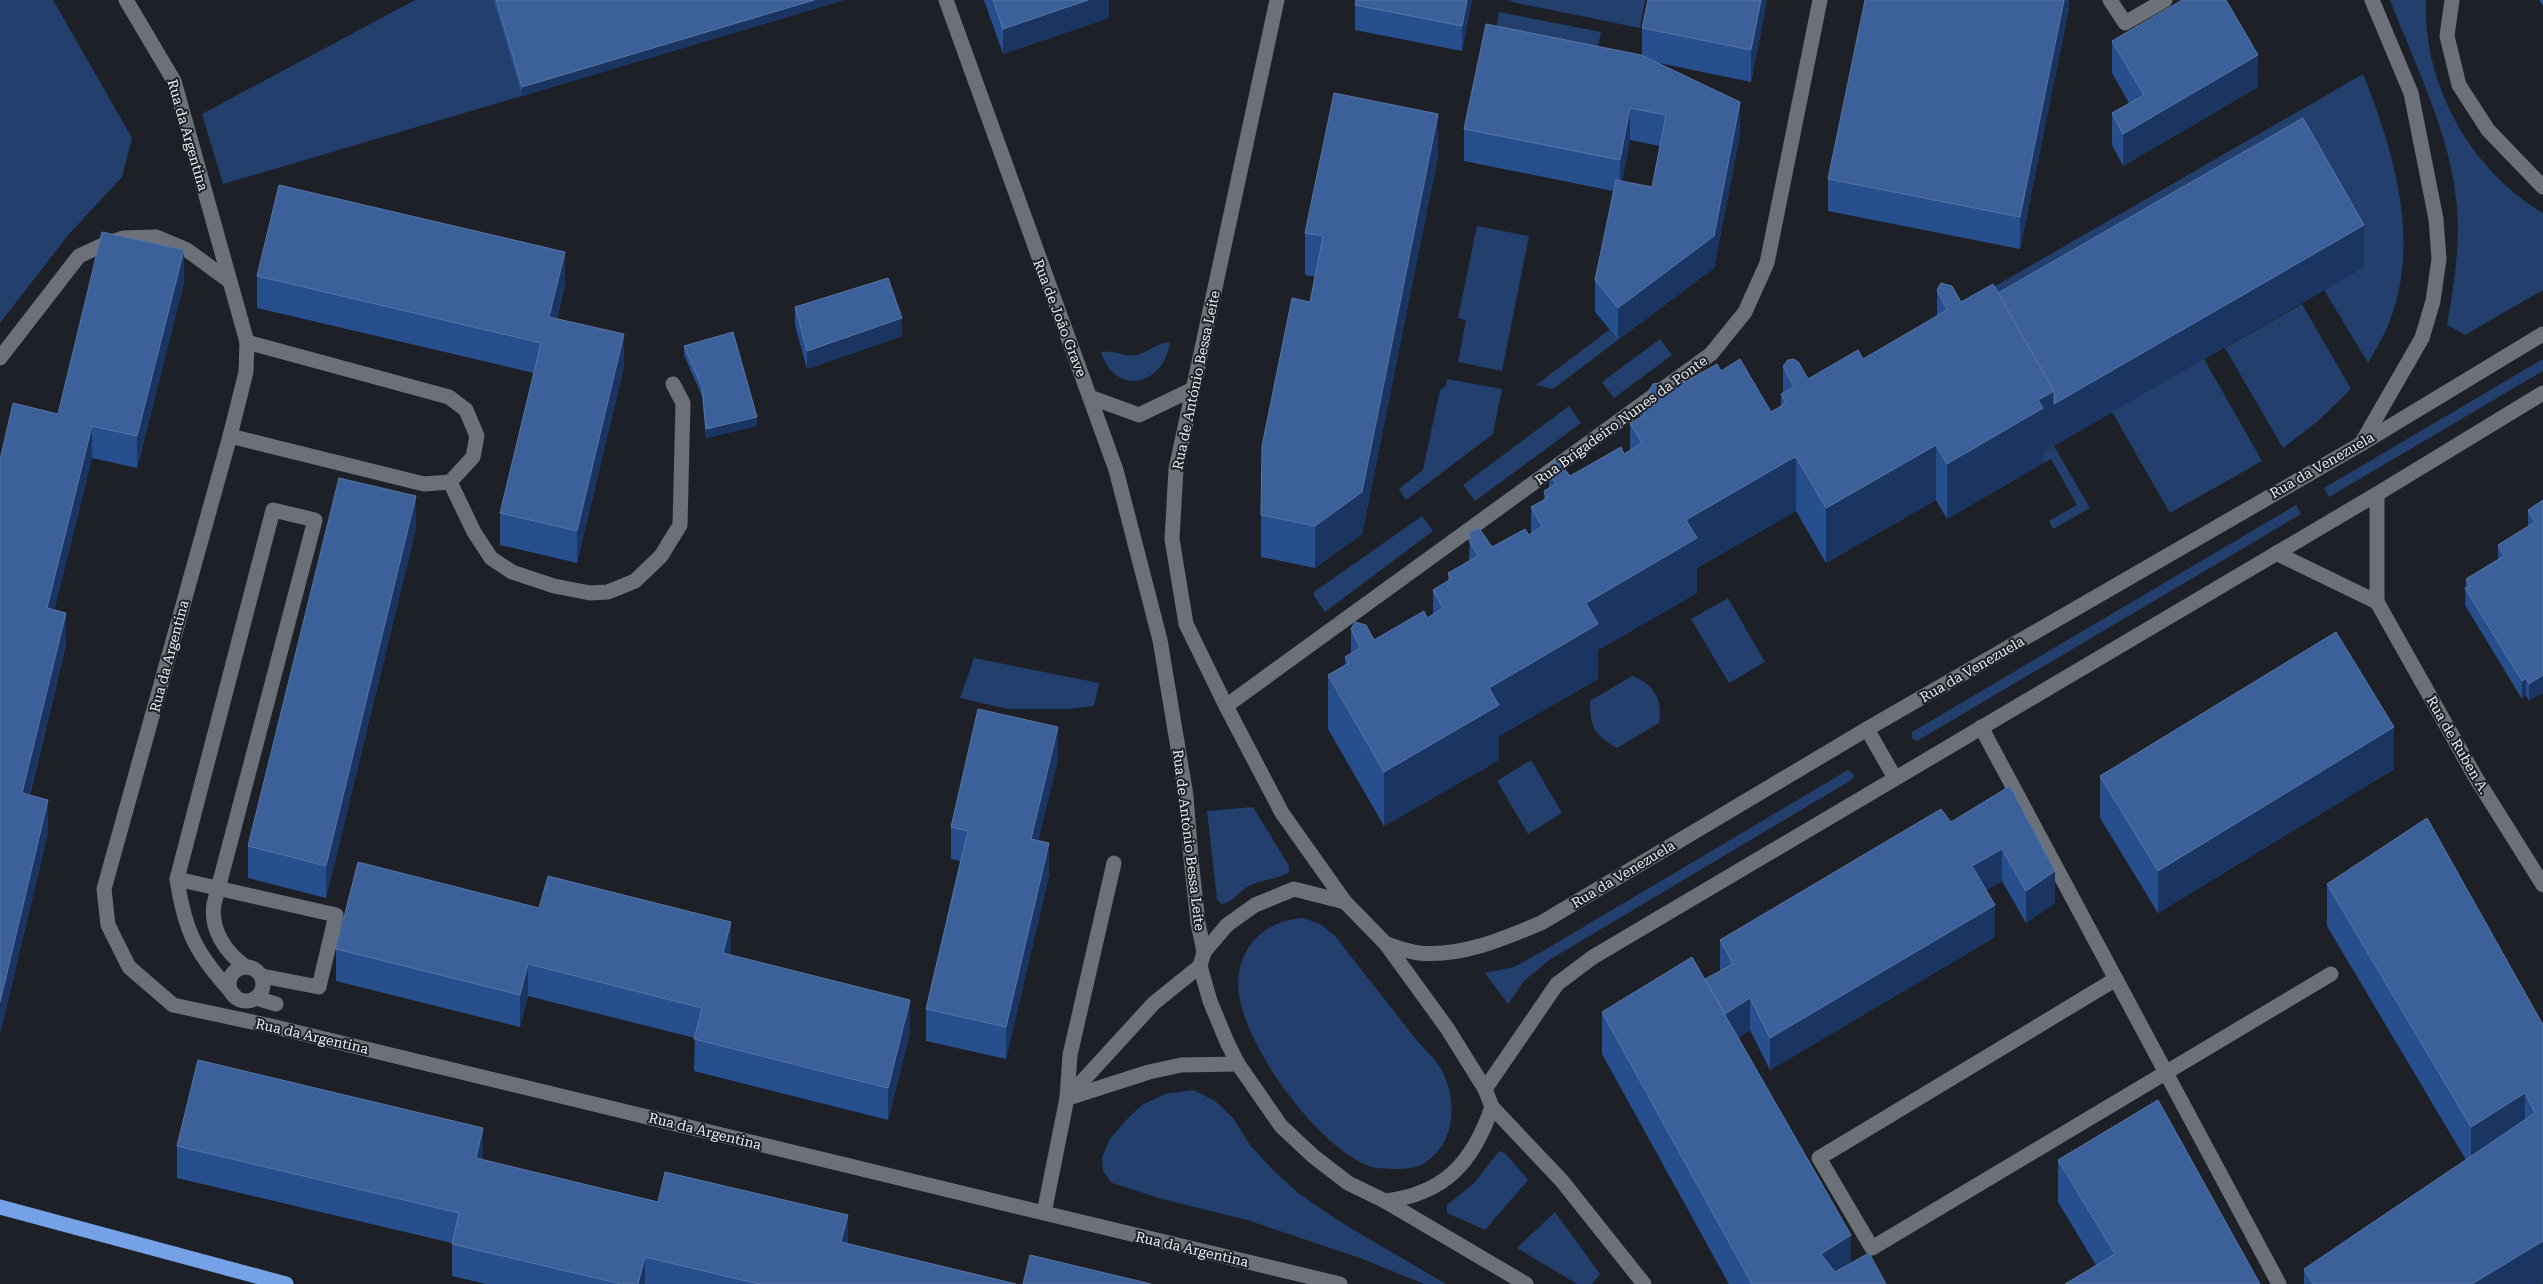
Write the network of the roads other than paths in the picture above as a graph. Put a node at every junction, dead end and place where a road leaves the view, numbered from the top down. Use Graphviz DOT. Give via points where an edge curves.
graph roads {
  1 [pos="126,0"];
  2 [pos="946,0"];
  3 [pos="1277,0"];
  4 [pos="1820,0"];
  5 [pos="2110,0"];
  6 [pos="2165,0"];
  7 [pos="2372,0"];
  8 [pos="2452,0"];
  9 [pos="2543,187"];
  10 [pos="228,280"];
  11 [pos="2543,334"];
  12 [pos="247,342"];
  13 [pos="0,358"];
  14 [pos="673,384"];
  15 [pos="1193,389"];
  16 [pos="2543,393"];
  17 [pos="1090,397"];
  18 [pos="230,436"];
  19 [pos="2361,444"];
  20 [pos="450,482"];
  21 [pos="2377,494"];
  22 [pos="2276,553"];
  23 [pos="2377,602"];
  24 [pos="1160,640"];
  25 [pos="1226,706"];
  26 [pos="1981,727"];
  27 [pos="1867,729"];
  28 [pos="1896,778"];
  29 [pos="1114,863"];
  30 [pos="177,879"];
  31 [pos="2543,885"];
  32 [pos="218,888"];
  33 [pos="1345,902"];
  34 [pos="1386,944"];
  35 [pos="1202,959"];
  36 [pos="246,967"];
  37 [pos="2332,974"];
  38 [pos="262,976"];
  39 [pos="2116,979"];
  40 [pos="234,995"];
  41 [pos="256,998"];
  42 [pos="276,1004"];
  43 [pos="1238,1064"];
  44 [pos="2166,1073"];
  45 [pos="1485,1089"];
  46 [pos="1067,1098"];
  47 [pos="1492,1107"];
  48 [pos="1386,1200"];
  49 [pos="0,1207"];
  50 [pos="1044,1213"];
  51 [pos="286,1284"];
  52 [pos="1340,1284"];
  53 [pos="1526,1284"];
  54 [pos="1644,1284"];
  55 [pos="2279,1284"];
  1 -- 10 [label="street, Rua da Argentina" via="174,81"];
  2 -- 17 [label="street, Rua de João Grave"];
  3 -- 15 [label="street, Rua de António Bessa Leite"];
  4 -- 25 [label="street, Rua Brigadeiro Nunes da Ponte" via="1766,263 1745,312 1712,354"];
  5 -- 6 [label="street" via="2125,23"];
  7 -- 19 [label="street" via="2411,93 2436,220 2439,259 2433,301 2422,338"];
  8 -- 9 [label="street" via="2447,36 2459,85 2488,130"];
  10 -- 12 [label="street, Rua da Argentina"];
  10 -- 13 [label="street" via="187,250 156,237 131,237 105,244 79,256"];
  11 -- 19 [label="street, Rua da Venezuela"];
  12 -- 18 [label="street, Rua da Argentina" via="246,372"];
  12 -- 20 [label="street" via="449,397 466,410 477,436 474,457"];
  14 -- 20 [label="street" via="683,403 680,525 661,556 635,581 608,592 590,593 538,582 512,572 491,558 474,532"];
  15 -- 17 [label="street" via="1139,415"];
  15 -- 25 [label="street, Rua de António Bessa Leite" via="1176,469 1172,539 1186,624"];
  16 -- 21 [label="street"];
  17 -- 24 [label="street, Rua de João Grave" via="1116,470"];
  18 -- 20 [label="street" via="424,484"];
  18 -- 50 [label="street, Rua da Argentina" via="104,889 108,925 129,967 173,1005"];
  19 -- 27 [label="street, Rua da Venezuela"];
  21 -- 22 [label="street"];
  21 -- 23 [label="street, Rua de Ruben A."];
  22 -- 23 [label="street"];
  22 -- 26 [label="street"];
  23 -- 31 [label="street, Rua de Ruben A." via="2476,778"];
  24 -- 35 [label="street, Rua de António Bessa Leite" via="1186,796"];
  25 -- 33 [label="street, Rua de António Bessa Leite" via="1282,813"];
  26 -- 28 [label="street"];
  26 -- 39 [label="street"];
  27 -- 28 [label="street"];
  27 -- 34 [label="street, Rua da Venezuela" via="1541,923 1508,937 1457,951 1418,953"];
  28 -- 45 [label="street" via="1593,956 1556,984"];
  29 -- 46 [label="street" via="1070,1055"];
  30 -- 32 [label="street"];
  30 -- 32 [label="street" via="273,510 315,520"];
  30 -- 40 [label="street" via="183,918 195,946"];
  32 -- 36 [label="street" via="212,918 215,930 235,959"];
  32 -- 38 [label="street" via="336,915 320,987"];
  33 -- 34 [label="street, Rua de António Bessa Leite"];
  33 -- 35 [label="street, Rua de António Bessa Leite" via="1294,889 1255,905 1227,925"];
  34 -- 45 [label="street, Rua de António Bessa Leite" via="1447,1028"];
  35 -- 43 [label="street, Rua de António Bessa Leite" via="1210,1001"];
  35 -- 46 [label="street" via="1154,1003"];
  36 -- 38 [label="street" via="255,969"];
  36 -- 40 [label="street" via="232,975 229,986"];
  37 -- 44 [label="street"];
  38 -- 41 [label="street" via="264,986"];
  39 -- 44 [label="street"];
  39 -- 44 [label="street" via="1818,1158 1872,1248"];
  40 -- 41 [label="street" via="247,1001"];
  41 -- 42 [label="street"];
  43 -- 46 [label="street" via="1173,1067"];
  43 -- 48 [label="street, Rua de António Bessa Leite" via="1281,1126 1313,1156 1348,1183"];
  44 -- 55 [label="street"];
  45 -- 47 [label="street, Rua de António Bessa Leite"];
  46 -- 50 [label="street"];
  47 -- 48 [label="street, Rua de António Bessa Leite" via="1469,1158 1436,1187 1411,1198"];
  47 -- 54 [label="street, Rua de António Bessa Leite" via="1562,1181"];
  48 -- 53 [label="street, Rua de António Bessa Leite"];
  49 -- 51 [label="highway"];
  50 -- 52 [label="street, Rua da Argentina"];
}
